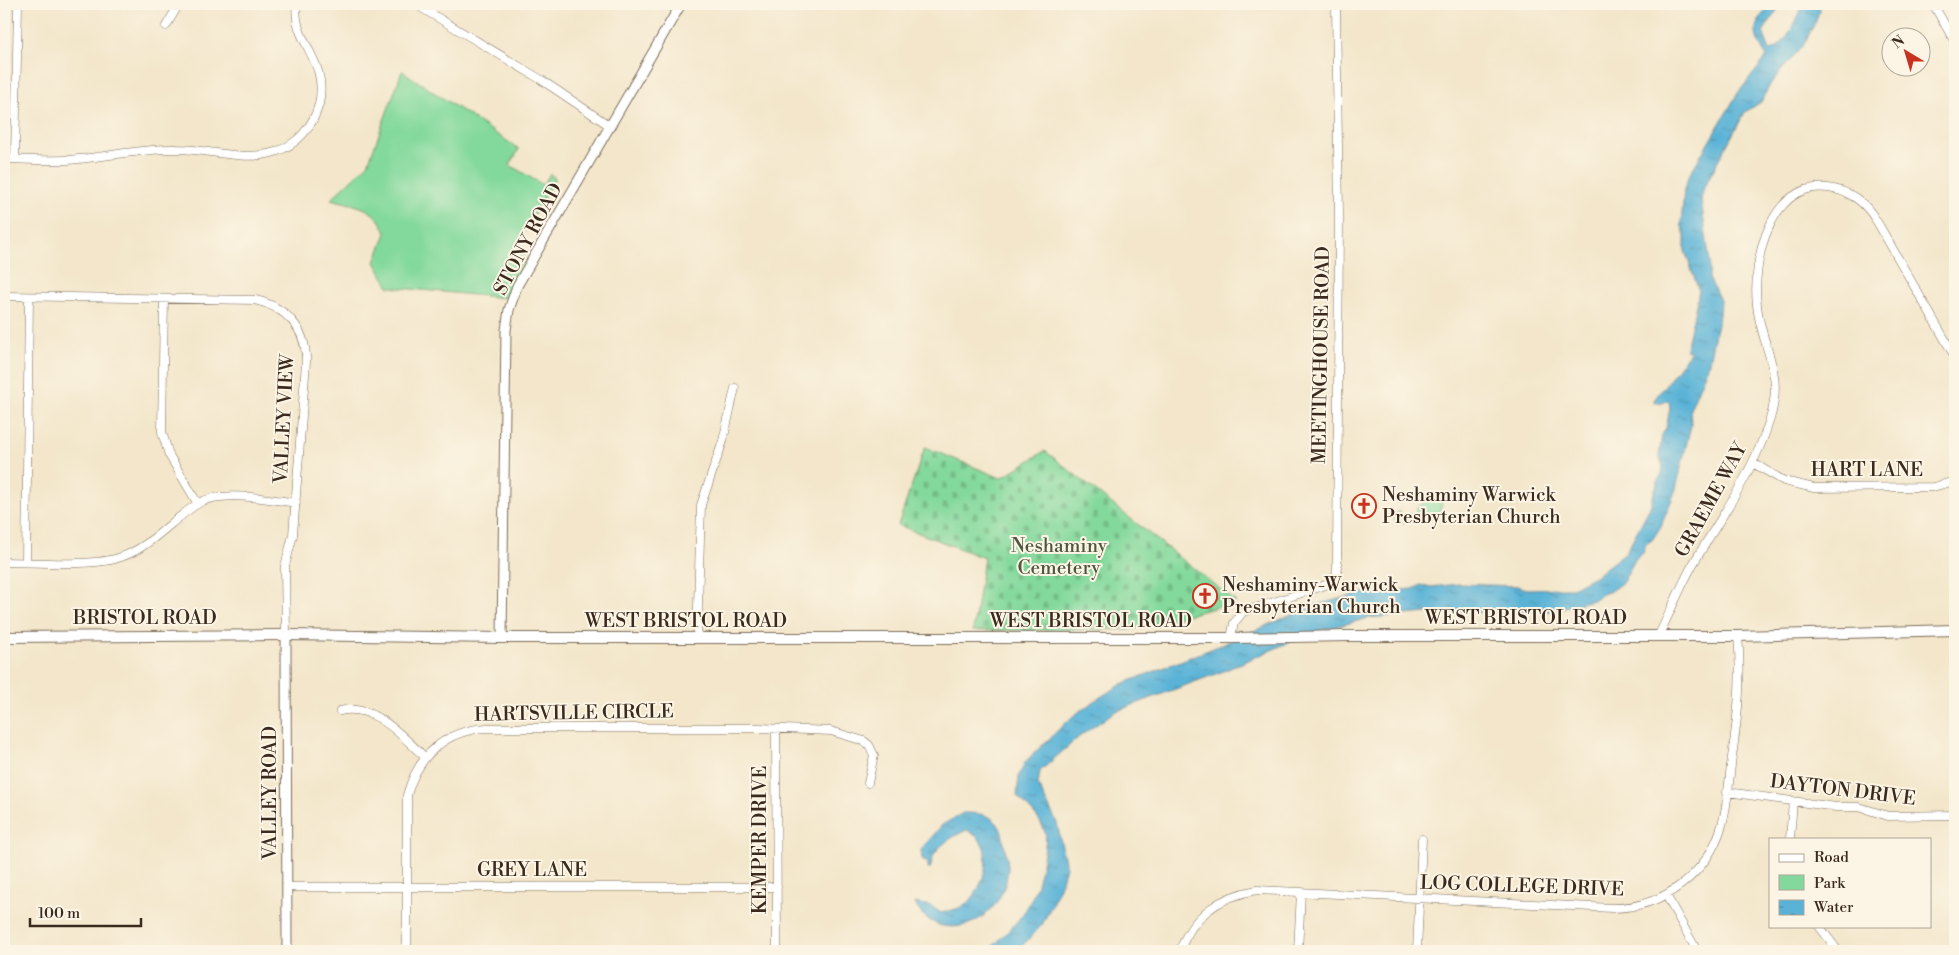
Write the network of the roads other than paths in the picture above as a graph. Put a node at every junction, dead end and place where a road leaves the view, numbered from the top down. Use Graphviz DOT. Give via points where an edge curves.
graph roads {
  1 [pos="18,4"];
  2 [pos="176,4"];
  3 [pos="297,4"];
  4 [pos="415,4"];
  5 [pos="682,4"];
  6 [pos="1336,4"];
  7 [pos="1933,4"];
  8 [pos="166,26"];
  9 [pos="1955,42"];
  10 [pos="610,126"];
  11 [pos="4,159"];
  12 [pos="15,159"];
  13 [pos="4,296"];
  14 [pos="30,297"];
  15 [pos="164,299"];
  16 [pos="1955,358"];
  17 [pos="735,388"];
  18 [pos="1753,463"];
  19 [pos="1955,481"];
  20 [pos="296,503"];
  21 [pos="198,504"];
  22 [pos="4,562"];
  23 [pos="26,562"];
  24 [pos="1955,630"];
  25 [pos="286,635"];
  26 [pos="1659,635"];
  27 [pos="4,636"];
  28 [pos="1738,636"];
  29 [pos="502,638"];
  30 [pos="1232,638"];
  31 [pos="697,639"];
  32 [pos="340,711"];
  33 [pos="776,729"];
  34 [pos="425,757"];
  35 [pos="868,783"];
  36 [pos="1727,792"];
  37 [pos="1794,801"];
  38 [pos="1955,815"];
  39 [pos="1790,838"];
  40 [pos="1422,839"];
  41 [pos="406,886"];
  42 [pos="287,887"];
  43 [pos="777,887"];
  44 [pos="1301,892"];
  45 [pos="1666,895"];
  46 [pos="1420,898"];
  47 [pos="1821,928"];
  48 [pos="287,951"];
  49 [pos="407,951"];
  50 [pos="777,951"];
  51 [pos="1180,951"];
  52 [pos="1298,951"];
  53 [pos="1417,951"];
  54 [pos="1697,951"];
  55 [pos="1838,951"];
  1 -- 12 [label="street"];
  2 -- 8 [label="street"];
  3 -- 12 [label="street" via="299,29 318,66 320,95 309,127 289,146 251,156 177,149 76,160"];
  4 -- 10 [label="street" via="540,79"];
  5 -- 10 [label="street, STONY ROAD"];
  6 -- 30 [label="street, MEETINGHOUSE ROAD" via="1339,217 1337,573 1331,582 1323,586 1243,612 1234,623"];
  7 -- 9 [label="street"];
  10 -- 29 [label="street, STONY ROAD" via="517,286 509,310 506,330"];
  11 -- 12 [label="street"];
  13 -- 14 [label="street, VALLEY VIEW"];
  14 -- 15 [label="street, VALLEY VIEW"];
  14 -- 23 [label="street"];
  15 -- 20 [label="street, VALLEY VIEW" via="255,300 279,309 298,328 306,354"];
  15 -- 21 [label="street" via="163,438 169,455"];
  16 -- 18 [label="street, GRAEME WAY" via="1862,201 1846,192 1824,188 1797,193 1779,209 1757,272 1757,305 1773,362 1775,394 1771,418"];
  17 -- 31 [label="street" via="723,441 701,505"];
  18 -- 19 [label="street, HART LANE" via="1784,481 1814,488 1933,487"];
  18 -- 26 [label="street, GRAEME WAY" via="1729,509 1691,568"];
  20 -- 21 [label="street" via="225,497"];
  20 -- 25 [label="street, VALLEY VIEW" via="293,535 285,566"];
  21 -- 23 [label="street" via="139,549 120,558"];
  22 -- 23 [label="street"];
  24 -- 28 [label="main road, WEST BRISTOL ROAD"];
  25 -- 27 [label="main road, BRISTOL ROAD"];
  25 -- 29 [label="main road, WEST BRISTOL ROAD"];
  25 -- 42 [label="street, VALLEY ROAD"];
  26 -- 28 [label="main road, WEST BRISTOL ROAD"];
  26 -- 30 [label="main road, WEST BRISTOL ROAD"];
  28 -- 36 [label="street, LOG COLLEGE DRIVE" via="1741,686"];
  29 -- 31 [label="main road, WEST BRISTOL ROAD"];
  30 -- 31 [label="main road, WEST BRISTOL ROAD"];
  32 -- 34 [label="street" via="362,710 377,716"];
  33 -- 34 [label="street, HARTSVILLE CIRCLE" via="478,728 448,738"];
  33 -- 35 [label="street, HARTSVILLE CIRCLE" via="831,731 864,741 874,755"];
  33 -- 43 [label="street, KEMPER DRIVE"];
  34 -- 41 [label="street, HARTSVILLE CIRCLE" via="410,783 405,807"];
  36 -- 37 [label="street, DAYTON DRIVE"];
  36 -- 45 [label="street, LOG COLLEGE DRIVE" via="1722,824 1712,850 1686,882"];
  37 -- 38 [label="street, DAYTON DRIVE" via="1859,807 1888,816"];
  37 -- 39 [label="street"];
  40 -- 46 [label="street"];
  41 -- 42 [label="street, GREY LANE"];
  41 -- 43 [label="street, GREY LANE"];
  41 -- 49 [label="street, HARTSVILLE CIRCLE"];
  42 -- 48 [label="street, VALLEY ROAD"];
  43 -- 50 [label="street, KEMPER DRIVE"];
  44 -- 46 [label="street, LOG COLLEGE DRIVE"];
  44 -- 51 [label="street, LOG COLLEGE DRIVE" via="1258,890 1225,899 1209,908 1195,923"];
  44 -- 52 [label="street"];
  45 -- 46 [label="street, LOG COLLEGE DRIVE" via="1620,908"];
  45 -- 54 [label="street"];
  46 -- 53 [label="street"];
  47 -- 55 [label="street"];
}
